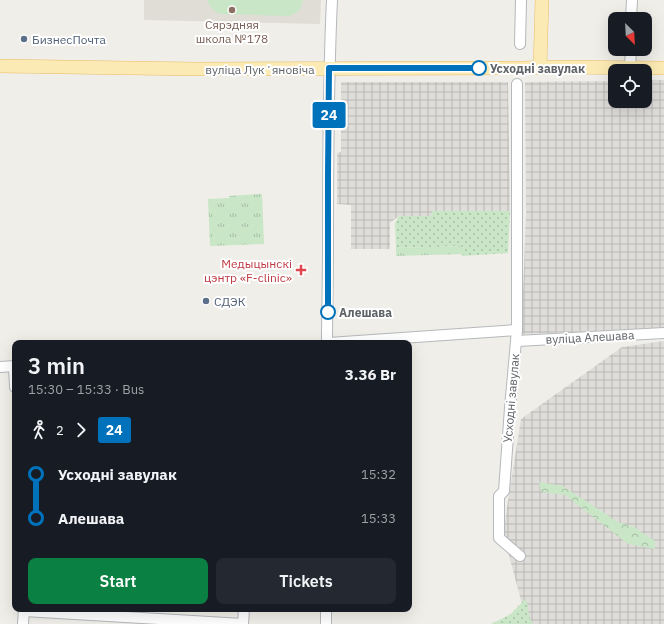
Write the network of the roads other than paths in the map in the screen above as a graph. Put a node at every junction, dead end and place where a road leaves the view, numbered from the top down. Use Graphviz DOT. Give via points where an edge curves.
graph roads {
  1 [pos="332,0"];
  2 [pos="521,0"];
  3 [pos="542,0"];
  4 [pos="632,0"];
  5 [pos="631,12"];
  6 [pos="520,44"];
  7 [pos="0,66"];
  8 [pos="540,67"];
  9 [pos="608,67"];
  10 [pos="329,68"];
  11 [pos="652,68"];
  12 [pos="664,68"];
  13 [pos="517,84"];
  14 [pos="517,330"];
  15 [pos="664,333"];
  16 [pos="328,340"];
  17 [pos="372,340"];
  18 [pos="516,341"];
  19 [pos="12,366"];
  20 [pos="0,367"];
  21 [pos="520,556"];
  22 [pos="24,612"];
  23 [pos="55,612"];
  24 [pos="244,612"];
  25 [pos="326,612"];
  26 [pos="23,624"];
  27 [pos="243,624"];
  28 [pos="326,624"];
  1 -- 10 [label="street"];
  2 -- 6 [label="street"];
  3 -- 8 [label="main road"];
  4 -- 5 [label="street"];
  7 -- 10 [label="main road, вуліца Лукʼяновіча"];
  8 -- 9 [label="main road, вуліца Лукʼяновіча"];
  8 -- 10 [label="main road, вуліца Лукʼяновіча"];
  10 -- 16 [label="street"];
  11 -- 12 [label="main road, вуліца Лукʼяновіча"];
  13 -- 14 [label="street, Усходні завулак"];
  14 -- 17 [label="street"];
  14 -- 18 [label="street, Усходні завулак"];
  15 -- 18 [label="street, вуліца Алешава"];
  18 -- 21 [label="street, Усходні завулак" via="504,491 499,496 499,538"];
  19 -- 20 [label="street"];
  22 -- 26 [label="street"];
  23 -- 27 [label="street"];
  24 -- 27 [label="street"];
  25 -- 28 [label="street"];
}
